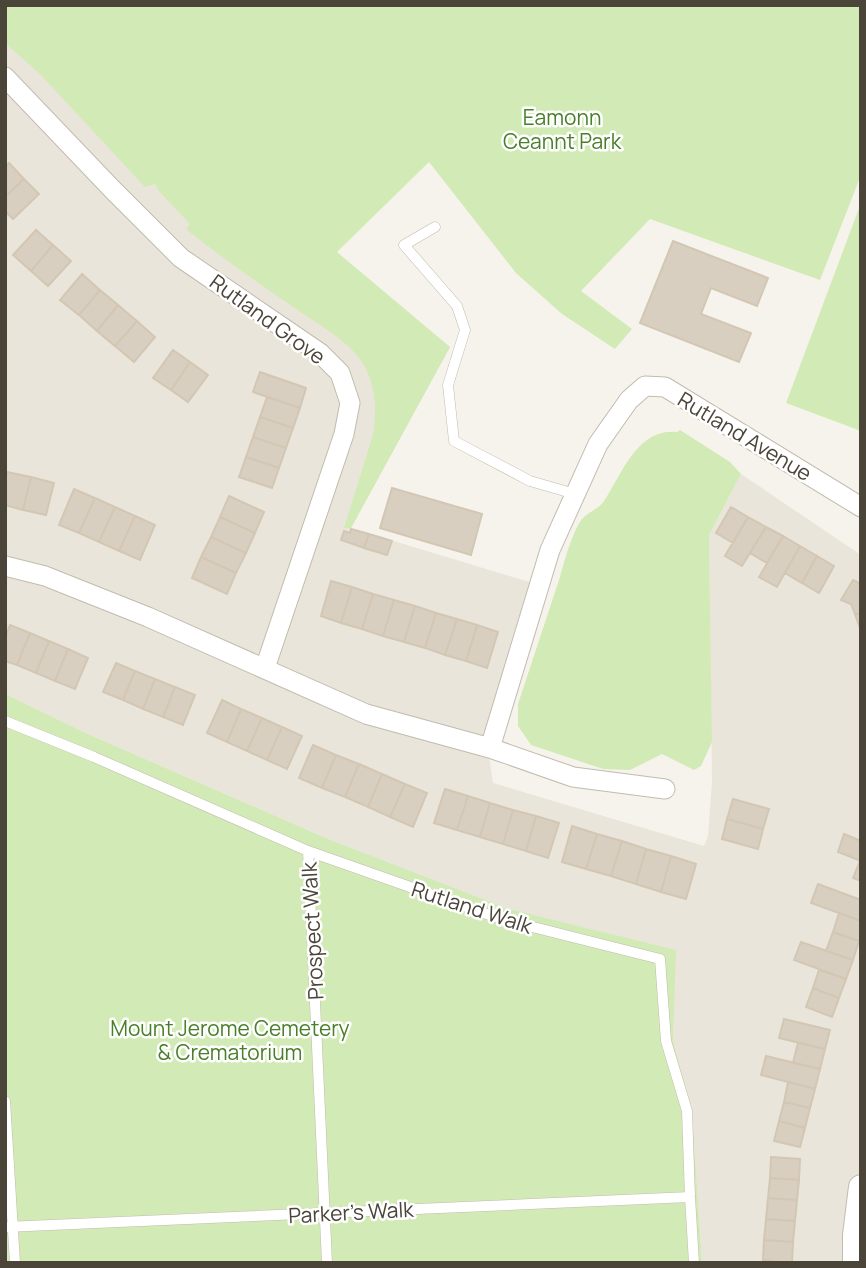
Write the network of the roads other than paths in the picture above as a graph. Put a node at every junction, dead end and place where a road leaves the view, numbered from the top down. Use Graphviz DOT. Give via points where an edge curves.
graph roads {
  1 [pos="5,76"];
  2 [pos="435,227"];
  3 [pos="575,494"];
  4 [pos="861,507"];
  5 [pos="5,566"];
  6 [pos="265,668"];
  7 [pos="5,721"];
  8 [pos="491,748"];
  9 [pos="665,789"];
  10 [pos="308,851"];
  11 [pos="5,1101"];
  12 [pos="861,1187"];
  13 [pos="690,1197"];
  14 [pos="325,1213"];
  15 [pos="9,1227"];
  16 [pos="15,1263"];
  17 [pos="327,1263"];
  18 [pos="694,1263"];
  19 [pos="855,1263"];
  1 -- 6 [label="street, Rutland Grove" via="181,258 320,353 340,373 350,403 344,434"];
  2 -- 3 [label="lane" via="404,245 457,306 465,330 448,385 454,441 530,481"];
  3 -- 4 [label="street, Rutland Avenue" via="598,444 629,400 645,386 665,387"];
  3 -- 8 [label="street" via="550,550"];
  5 -- 6 [label="street" via="45,576"];
  6 -- 8 [label="street" via="366,714"];
  7 -- 10 [label="lane, Rutland Walk"];
  8 -- 9 [label="street" via="573,777"];
  10 -- 13 [label="lane, Rutland Walk" via="501,919 660,959 666,1041 687,1111"];
  10 -- 14 [label="lane, Prospect Walk"];
  11 -- 15 [label="lane"];
  12 -- 19 [label="street"];
  13 -- 14 [label="lane, Parker's Walk"];
  13 -- 18 [label="lane, Rutland Walk"];
  14 -- 15 [label="lane, Parker's Walk"];
  14 -- 17 [label="lane, Prospect Walk"];
  15 -- 16 [label="lane"];
}
